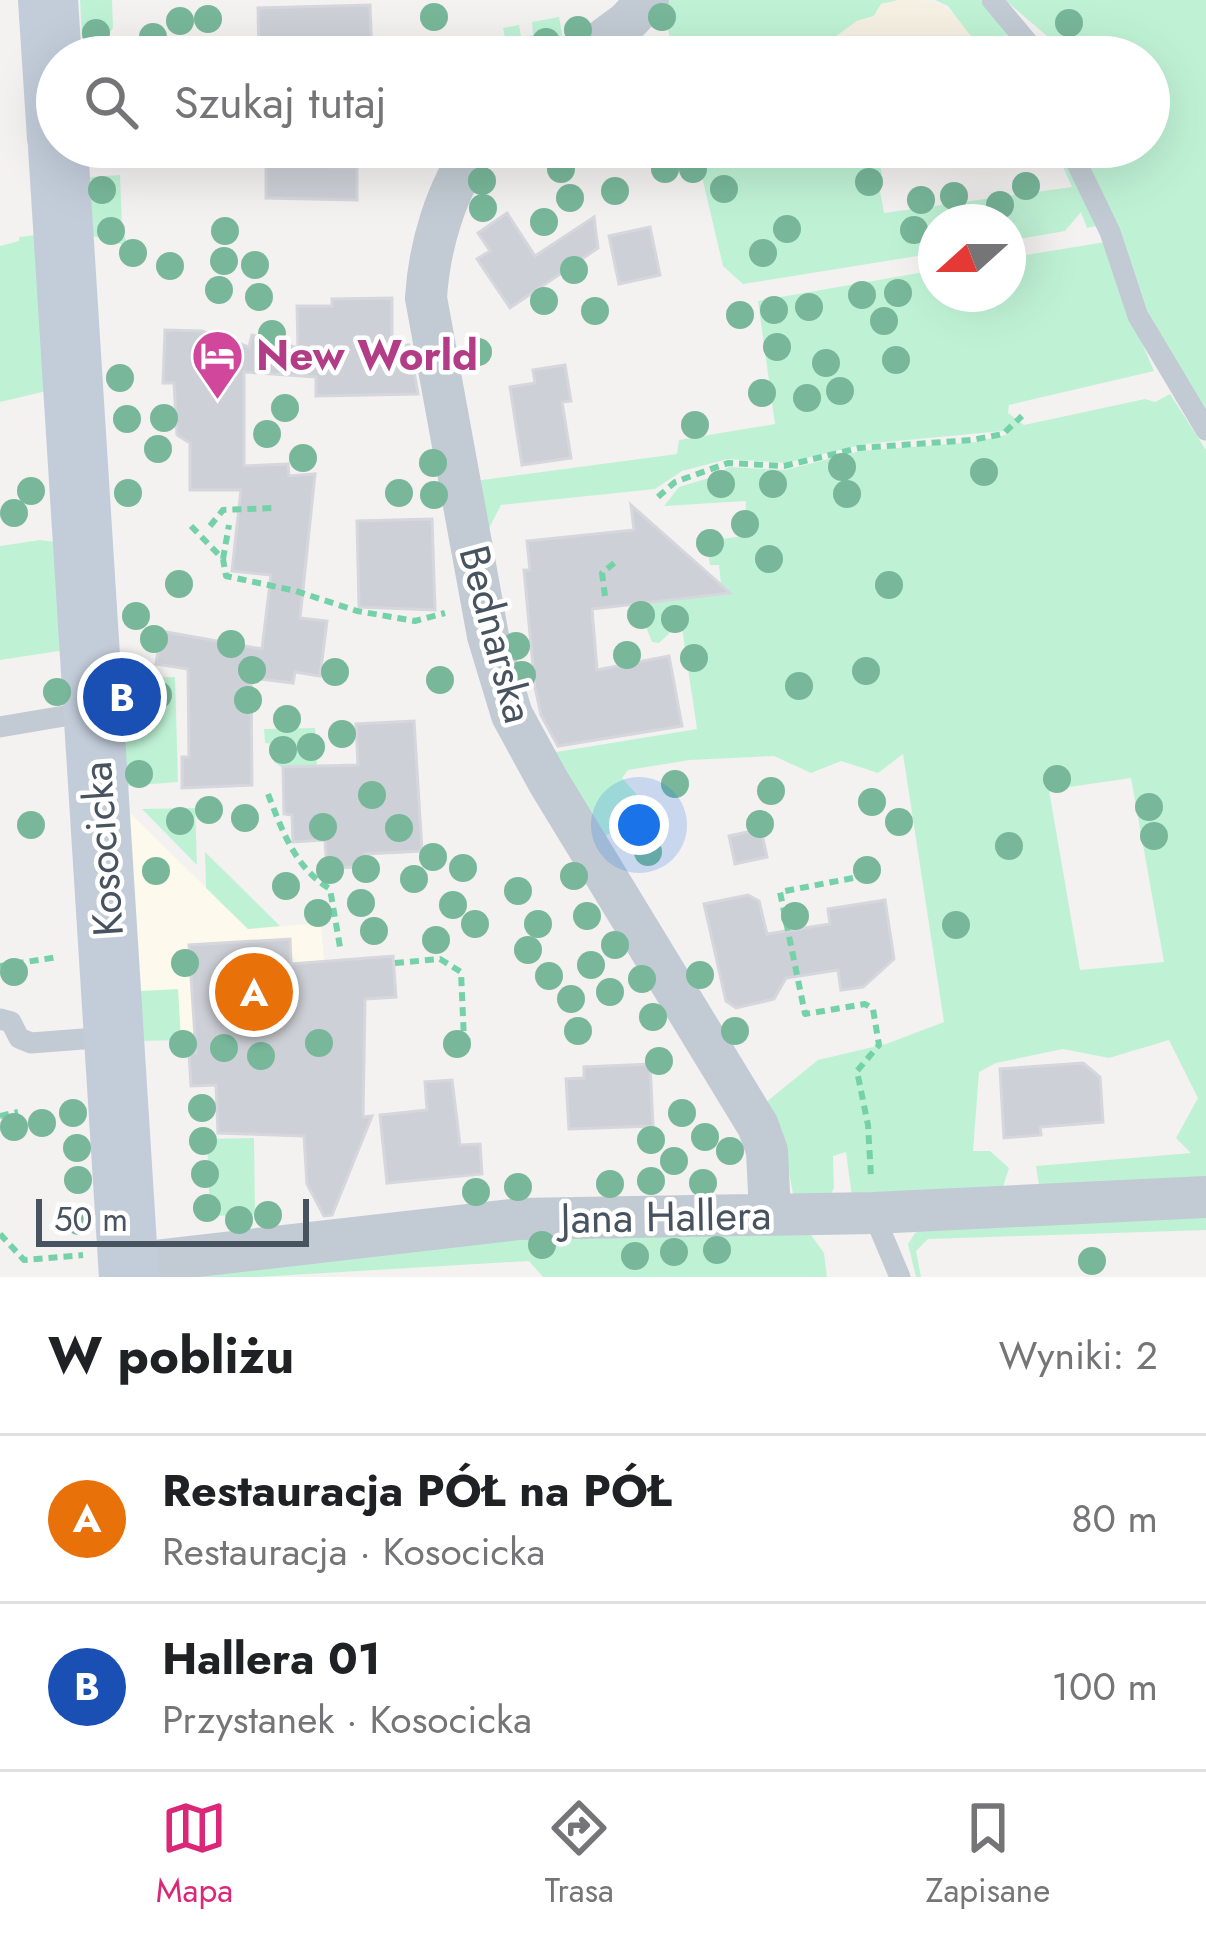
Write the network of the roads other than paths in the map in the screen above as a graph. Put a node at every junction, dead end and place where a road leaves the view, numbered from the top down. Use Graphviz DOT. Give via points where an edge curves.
graph roads {
  1 [pos="48,0"];
  2 [pos="648,0"];
  3 [pos="992,0"];
  4 [pos="50,36"];
  5 [pos="608,36"];
  6 [pos="1022,36"];
  7 [pos="59,168"];
  8 [pos="465,168"];
  9 [pos="1080,168"];
  10 [pos="1206,430"];
  11 [pos="93,711"];
  12 [pos="0,727"];
  13 [pos="0,1019"];
  14 [pos="112,1036"];
  15 [pos="1206,1197"];
  16 [pos="770,1213"];
  17 [pos="873,1213"];
  18 [pos="114,1271"];
  19 [pos="900,1277"];
  1 -- 4 [label="street"];
  2 -- 5 [label="street"];
  3 -- 6 [label="lane"];
  7 -- 11 [label="street, Kosocicka"];
  8 -- 16 [label="street, Bednarska" via="432,249 426,298 488,636 512,715 538,763 758,1126"];
  9 -- 10 [label="lane" via="1138,316"];
  11 -- 12 [label="lane"];
  11 -- 14 [label="street, Kosocicka"];
  13 -- 14 [label="lane" via="31,1043"];
  14 -- 18 [label="street, Kosocicka"];
  15 -- 17 [label="street, Jana Hallera"];
  16 -- 17 [label="street, Jana Hallera"];
  16 -- 18 [label="street, Jana Hallera" via="519,1219"];
  17 -- 19 [label="lane"];
}
